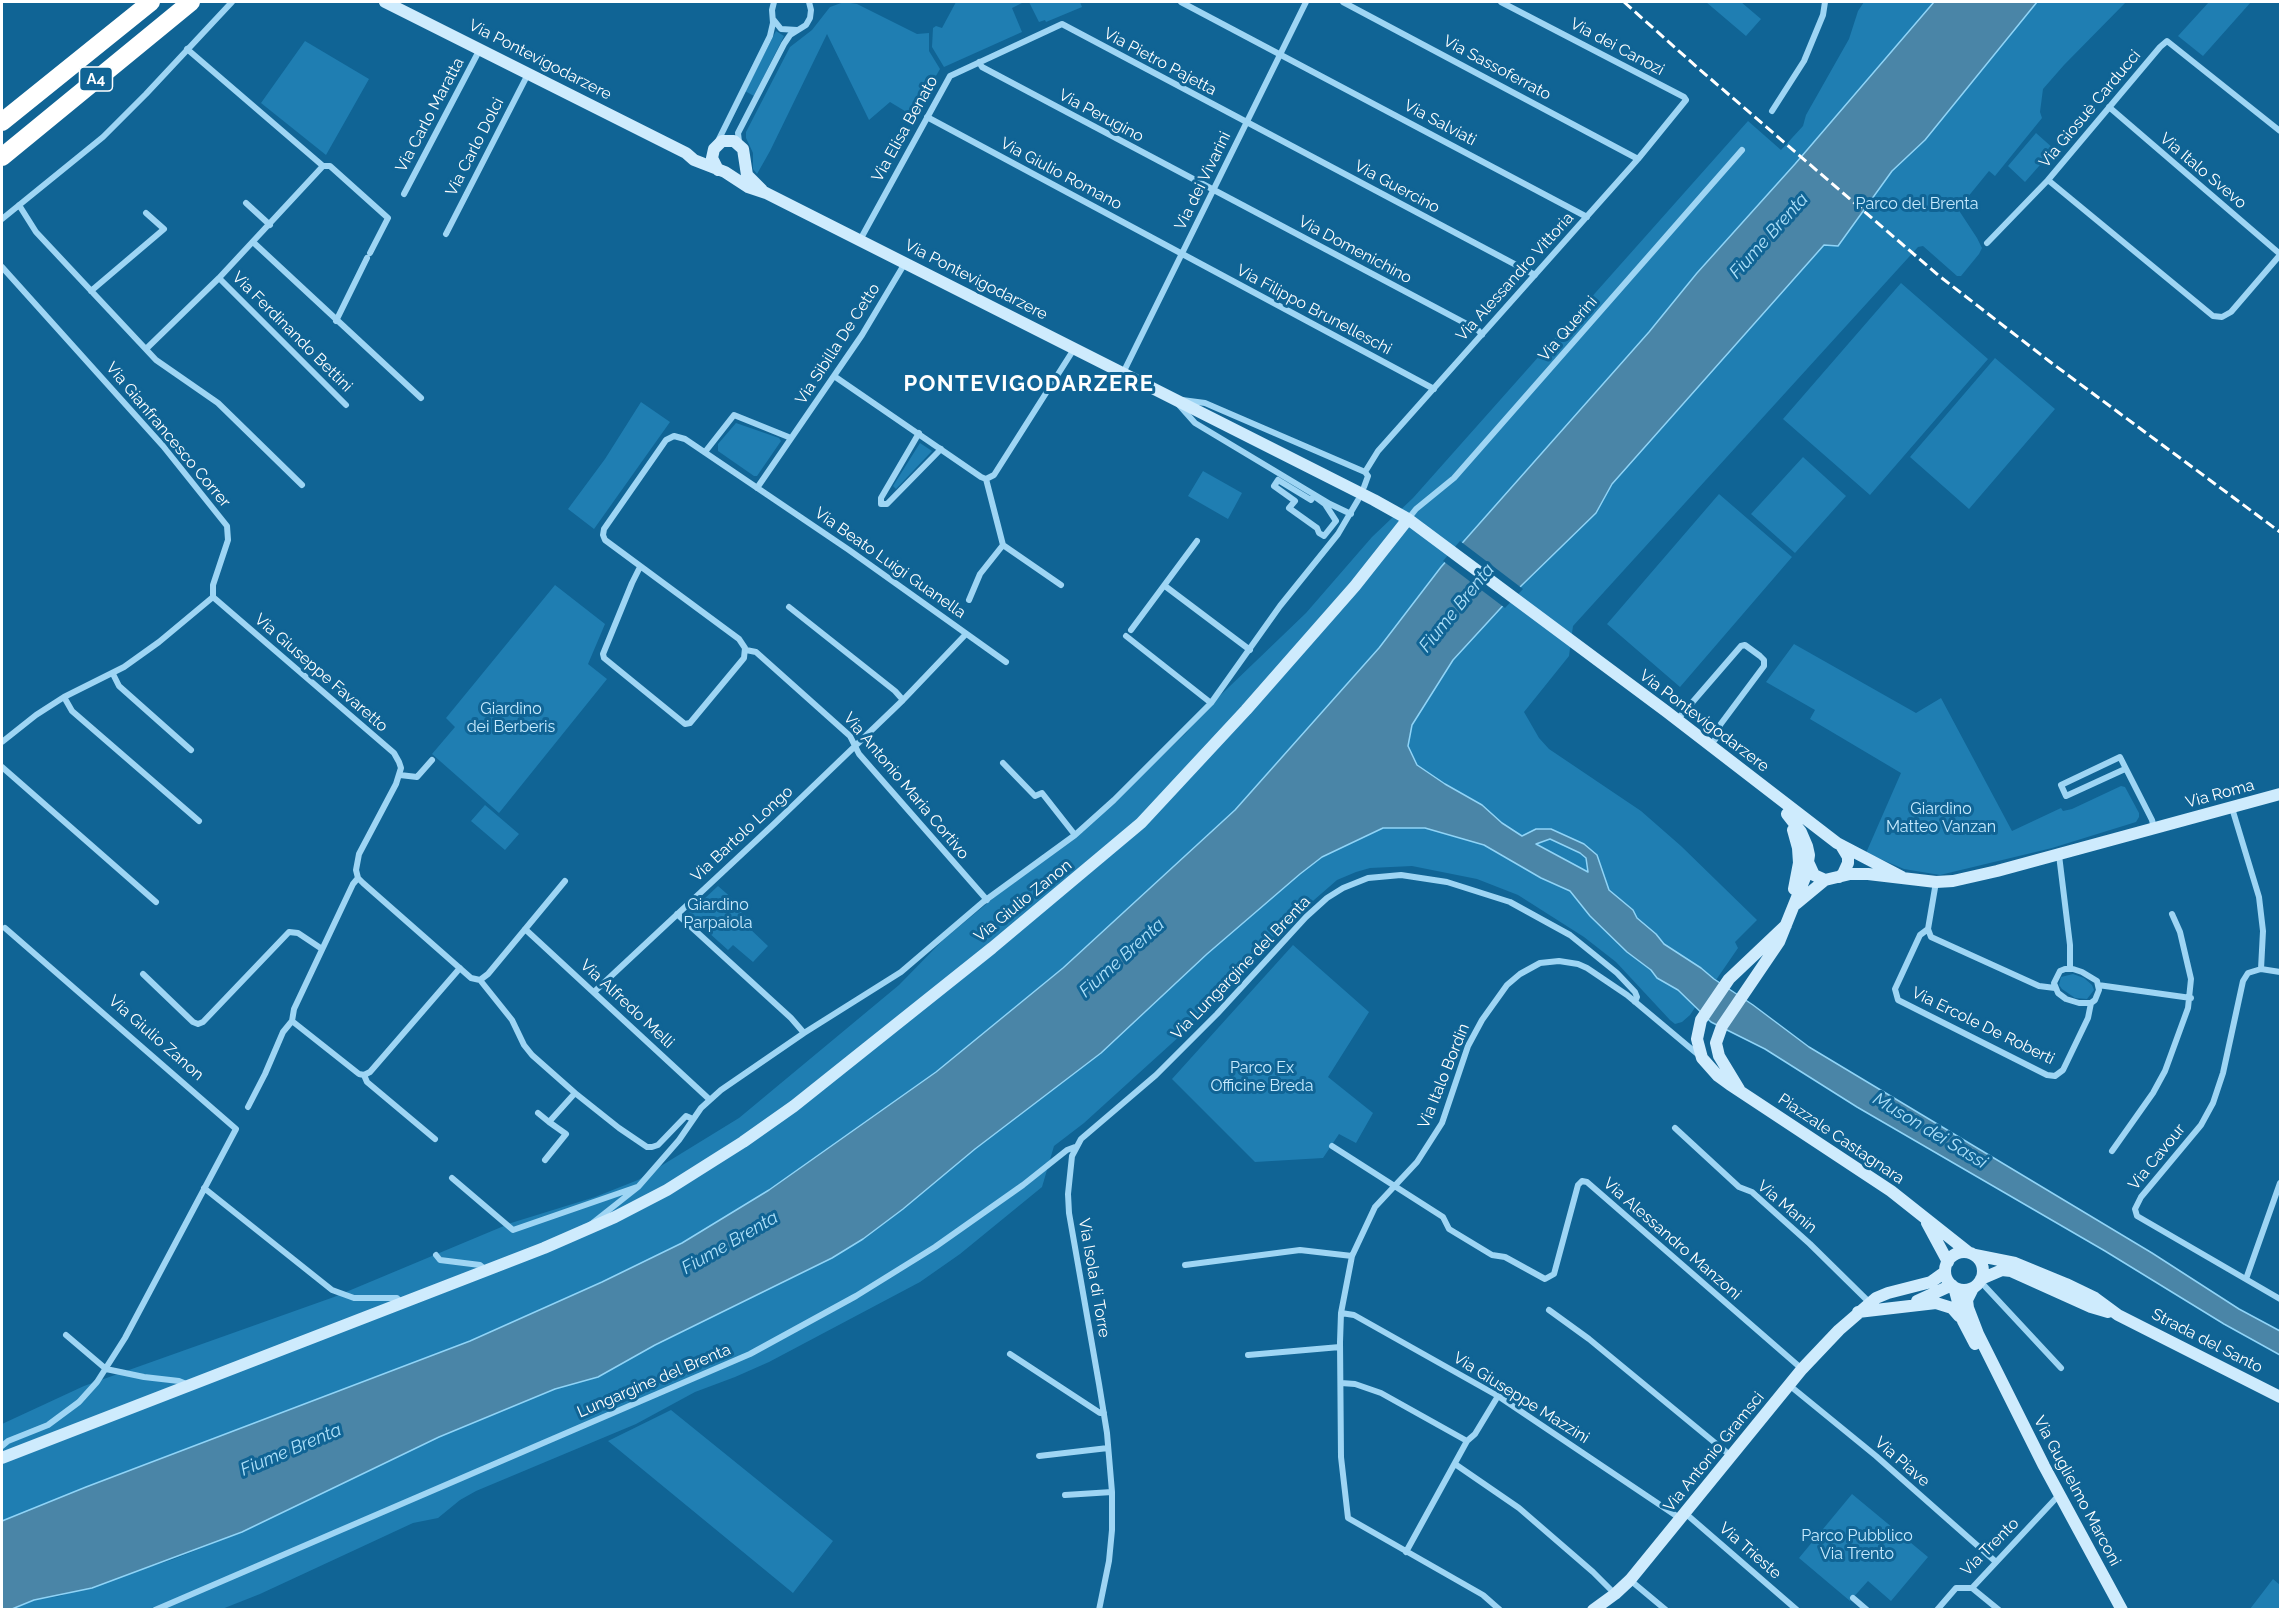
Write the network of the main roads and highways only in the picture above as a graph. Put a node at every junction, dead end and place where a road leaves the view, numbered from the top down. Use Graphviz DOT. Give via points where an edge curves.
graph roads {
  1 [pos="151,2"];
  2 [pos="191,2"];
  3 [pos="385,2"];
  4 [pos="395,2"];
  5 [pos="411,13"];
  6 [pos="2,122"];
  7 [pos="715,147"];
  8 [pos="686,153"];
  9 [pos="2,157"];
  10 [pos="743,162"];
  11 [pos="722,171"];
  12 [pos="762,190"];
  13 [pos="1408,519"];
  14 [pos="2280,794"];
  15 [pos="1778,799"];
  16 [pos="1787,814"];
  17 [pos="2169,825"];
  18 [pos="1840,845"];
  19 [pos="1809,859"];
  20 [pos="1839,877"];
  21 [pos="1902,878"];
  22 [pos="1825,880"];
  23 [pos="1795,905"];
  24 [pos="1786,925"];
  25 [pos="1770,940"];
  26 [pos="1719,1031"];
  27 [pos="1702,1058"];
  28 [pos="1740,1090"];
  29 [pos="1923,1216"];
  30 [pos="1972,1254"];
  31 [pos="1946,1267"];
  32 [pos="1978,1282"];
  33 [pos="1953,1286"];
  34 [pos="1873,1306"];
  35 [pos="1899,1308"];
  36 [pos="2118,1315"];
  37 [pos="1963,1321"];
  38 [pos="2004,1388"];
  39 [pos="2280,1397"];
  40 [pos="2,1458"];
  41 [pos="1593,1610"];
  42 [pos="2122,1610"];
  1 -- 6 [label="highway, A4"];
  2 -- 9 [label="highway, A4"];
  3 -- 5 [label="main road, Via Pontevigodarzere"];
  4 -- 5 [label="main road, Via Pontevigodarzere"];
  5 -- 8 [label="main road, Via Pontevigodarzere"];
  7 -- 8 [label="main road" via="705,154"];
  7 -- 10 [label="main road, Via Pontevigodarzere" via="730,140 741,146"];
  7 -- 11 [label="main road" via="712,158"];
  8 -- 11 [label="main road, Via Pontevigodarzere" via="693,160"];
  10 -- 11 [label="main road" via="738,170"];
  10 -- 12 [label="main road, Via Pontevigodarzere" via="747,175"];
  11 -- 12 [label="main road, Via Pontevigodarzere" via="748,187"];
  12 -- 13 [label="main road, Via Pontevigodarzere"];
  13 -- 15 [label="main road, Via Pontevigodarzere"];
  13 -- 40 [label="main road, Via Giulio Zanon" via="1246,710 1141,823 794,1106 695,1173 590,1228"];
  14 -- 17 [label="main road, Via Roma"];
  15 -- 16 [label="main road"];
  15 -- 18 [label="main road, Via Pontevigodarzere"];
  16 -- 19 [label="main road" via="1801,832"];
  16 -- 25 [label="main road" via="1798,848 1797,880"];
  17 -- 21 [label="main road, Via Pontevigodarzere" via="1975,877 1936,882"];
  18 -- 19 [label="main road" via="1824,842 1812,849"];
  18 -- 20 [label="main road" via="1848,863"];
  18 -- 21 [label="main road, Via Pontevigodarzere"];
  19 -- 22 [label="main road" via="1814,874"];
  19 -- 23 [label="main road, Via Pontevigodarzere"];
  20 -- 21 [label="main road, Via Pontevigodarzere" via="1868,874"];
  20 -- 22 [label="main road, Via Pontevigodarzere"];
  22 -- 23 [label="main road, Via Pontevigodarzere"];
  23 -- 24 [label="main road, Via Pontevigodarzere"];
  24 -- 25 [label="main road, Via Pontevigodarzere"];
  24 -- 26 [label="main road, Via Pontevigodarzere" via="1772,955"];
  25 -- 27 [label="main road, Via Pontevigodarzere" via="1729,979 1699,1026"];
  26 -- 28 [label="main road, Piazzale Castagnara" via="1719,1056"];
  27 -- 28 [label="main road, Piazzale Castagnara" via="1718,1076"];
  28 -- 29 [label="main road, Piazzale Castagnara"];
  29 -- 30 [label="main road, Piazzale Castagnara"];
  29 -- 31 [label="main road, Piazzale Castagnara"];
  30 -- 31 [label="main road" via="1956,1254"];
  30 -- 32 [label="main road" via="1982,1266"];
  30 -- 36 [label="main road, Strada del Santo" via="2015,1263 2049,1277 2095,1298"];
  31 -- 33 [label="main road" via="1947,1279"];
  31 -- 34 [label="main road, Via Antonio Gramsci" via="1931,1282 1888,1293"];
  32 -- 33 [label="main road" via="1960,1289"];
  32 -- 36 [label="main road, Strada del Santo" via="2002,1270 2012,1271"];
  32 -- 38 [label="main road, Via Guglielmo Marconi" via="1967,1300 1968,1308"];
  33 -- 35 [label="main road, Via Antonio Gramsci"];
  33 -- 37 [label="main road, Via Guglielmo Marconi"];
  34 -- 35 [label="main road, Via Antonio Gramsci"];
  34 -- 41 [label="main road, Via Antonio Gramsci" via="1858,1312 1802,1369 1630,1580"];
  35 -- 37 [label="main road, Via Antonio Gramsci" via="1945,1304"];
  36 -- 39 [label="main road, Strada del Santo"];
  37 -- 38 [label="main road, Via Guglielmo Marconi"];
  38 -- 42 [label="main road, Via Guglielmo Marconi"];
}
